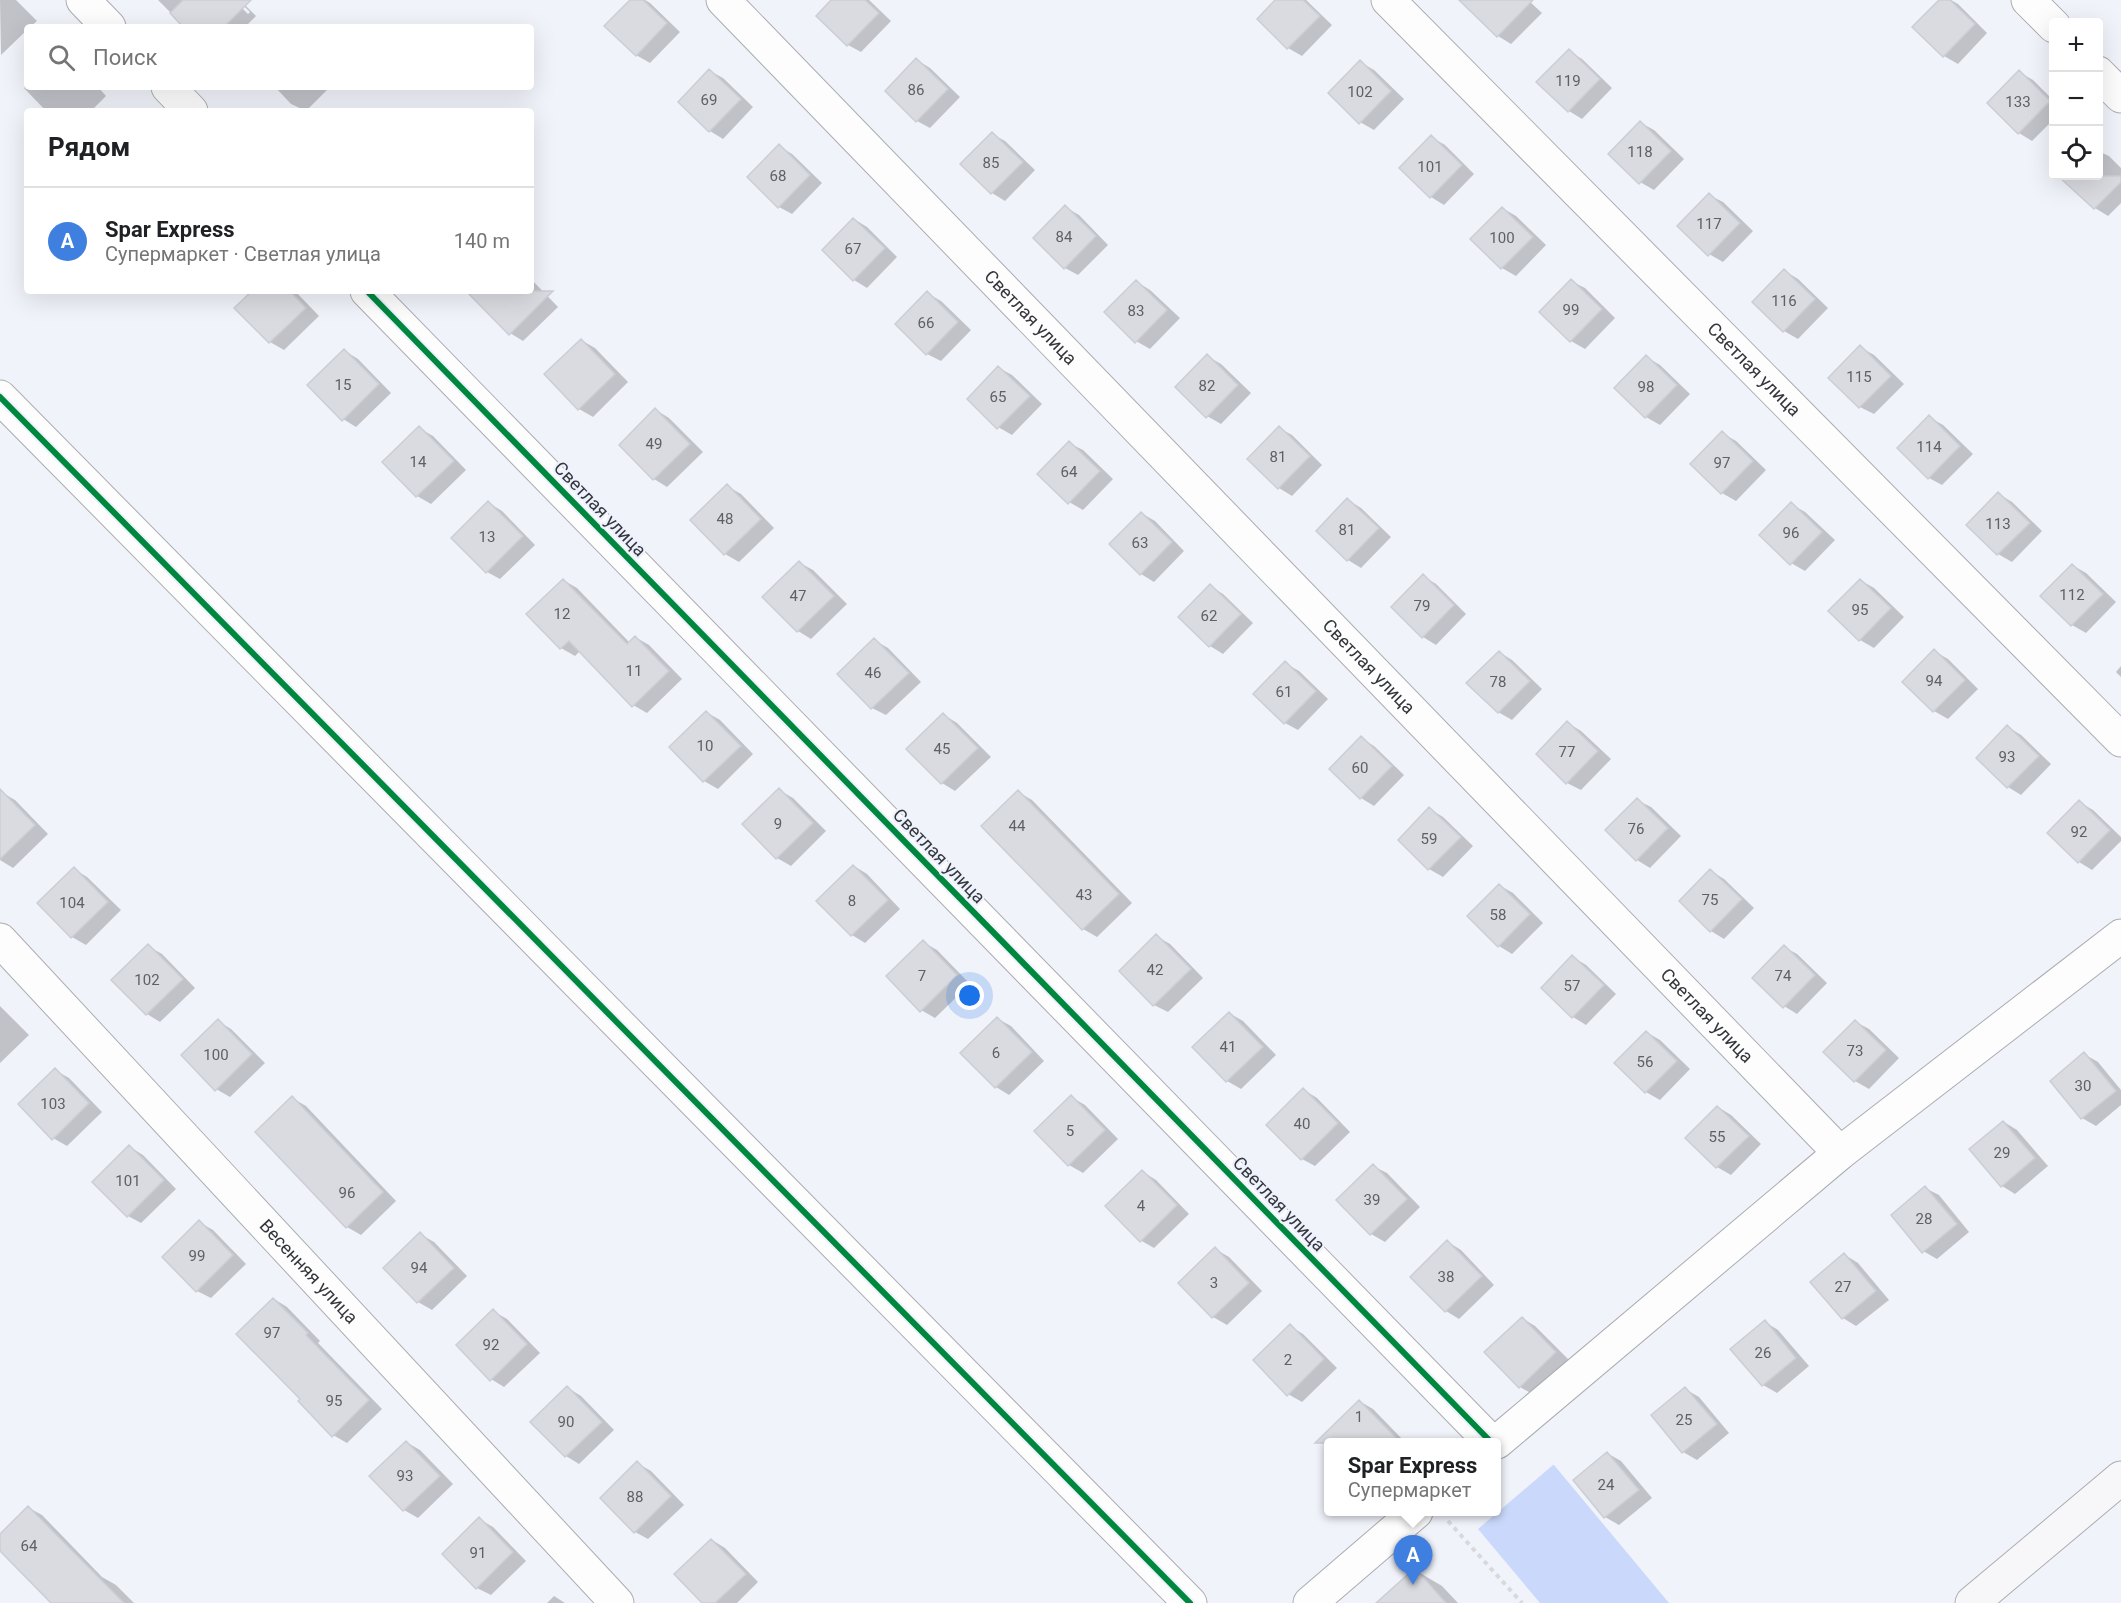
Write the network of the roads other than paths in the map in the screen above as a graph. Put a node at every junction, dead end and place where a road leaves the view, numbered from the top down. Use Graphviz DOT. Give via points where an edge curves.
graph roads {
  1 [pos="82,0"];
  2 [pos="723,0"];
  3 [pos="1388,0"];
  4 [pos="2028,0"];
  5 [pos="2049,21"];
  6 [pos="106,24"];
  7 [pos="2103,78"];
  8 [pos="171,90"];
  9 [pos="2121,96"];
  10 [pos="188,108"];
  11 [pos="370,294"];
  12 [pos="0,396"];
  13 [pos="2121,740"];
  14 [pos="2121,936"];
  15 [pos="0,940"];
  16 [pos="1840,1153"];
  17 [pos="1486,1438"];
  18 [pos="1501,1440"];
  19 [pos="2121,1478"];
  20 [pos="1411,1516"];
  21 [pos="616,1603"];
  22 [pos="1190,1603"];
  23 [pos="1310,1603"];
  24 [pos="1972,1603"];
  1 -- 6 [label="street"];
  2 -- 16 [label="street, Светлая улица"];
  3 -- 13 [label="street, Светлая улица"];
  4 -- 5 [label="street"];
  7 -- 9 [label="street"];
  8 -- 10 [label="street"];
  11 -- 17 [label="street, Светлая улица"];
  12 -- 22 [label="street"];
  14 -- 16 [label="street"];
  15 -- 21 [label="street, Весенняя улица"];
  16 -- 18 [label="street"];
  19 -- 24 [label="street"];
  20 -- 23 [label="street"];
}
